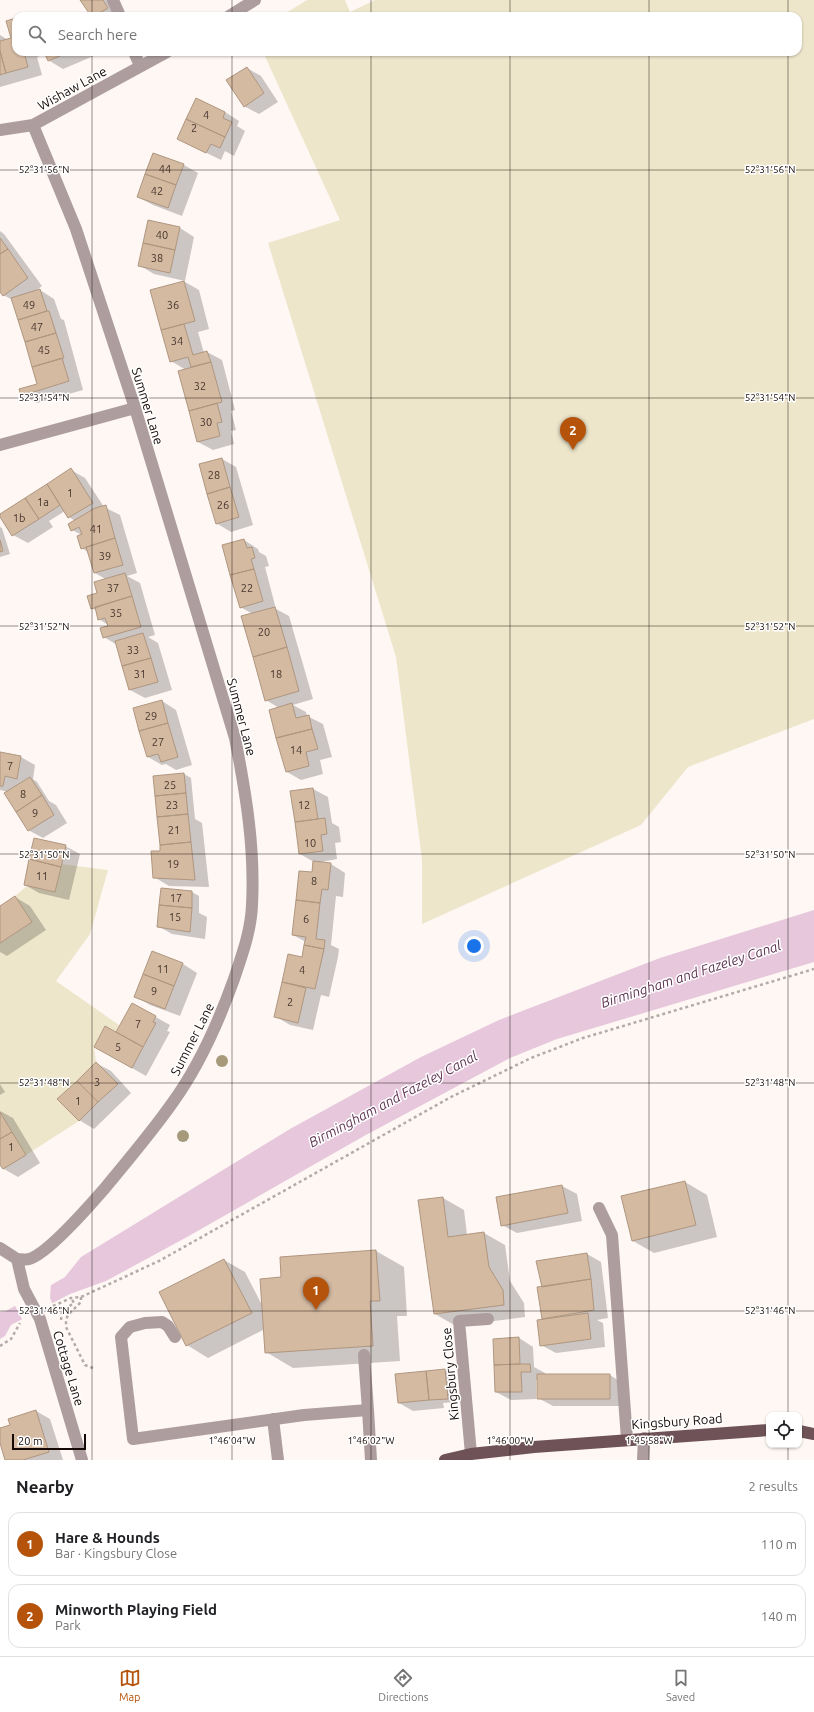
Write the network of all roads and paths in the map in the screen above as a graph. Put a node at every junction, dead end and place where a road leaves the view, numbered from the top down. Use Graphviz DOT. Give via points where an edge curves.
graph roads {
  1 [pos="113,0"];
  2 [pos="255,0"];
  3 [pos="118,12"];
  4 [pos="236,12"];
  5 [pos="136,56"];
  6 [pos="159,56"];
  7 [pos="140,66"];
  8 [pos="33,125"];
  9 [pos="0,130"];
  10 [pos="135,408"];
  11 [pos="0,445"];
  12 [pos="814,969"];
  13 [pos="599,1208"];
  14 [pos="0,1248"];
  15 [pos="17,1259"];
  16 [pos="71,1298"];
  17 [pos="81,1298"];
  18 [pos="48,1309"];
  19 [pos="488,1319"];
  20 [pos="27,1320"];
  21 [pos="60,1322"];
  22 [pos="175,1337"];
  23 [pos="0,1346"];
  24 [pos="364,1355"];
  25 [pos="93,1368"];
  26 [pos="368,1410"];
  27 [pos="273,1419"];
  28 [pos="814,1428"];
  29 [pos="766,1430"];
  30 [pos="802,1430"];
  31 [pos="802,1431"];
  32 [pos="814,1434"];
  33 [pos="644,1438"];
  34 [pos="627,1439"];
  35 [pos="471,1454"];
  36 [pos="82,1460"];
  37 [pos="278,1460"];
  38 [pos="371,1460"];
  39 [pos="445,1460"];
  40 [pos="642,1460"];
  1 -- 3 [label="street"];
  2 -- 4 [label="street"];
  5 -- 7 [label="street"];
  6 -- 7 [label="street, Wishaw Lane"];
  7 -- 8 [label="street, Wishaw Lane"];
  8 -- 9 [label="street"];
  8 -- 10 [label="street, Summer Lane" via="76,229"];
  10 -- 11 [label="street"];
  10 -- 15 [label="street, Summer Lane" via="235,738 245,788 252,849 252,906 245,948 224,1007 195,1066 174,1101 83,1214 39,1255 29,1259"];
  12 -- 17 [label="path" via="590,1036 525,1061 451,1097 159,1261"];
  13 -- 34 [label="street" via="612,1235"];
  14 -- 15 [label="street"];
  15 -- 36 [label="street, Cottage Lane" via="24,1289 40,1319"];
  16 -- 17 [label="path"];
  16 -- 18 [label="path"];
  16 -- 21 [label="path" via="74,1303 62,1311"];
  17 -- 25 [label="path" via="81,1302 68,1315 66,1328 85,1365"];
  19 -- 35 [label="street, Kingsbury Close" via="458,1321"];
  20 -- 23 [label="path" via="20,1323 11,1338"];
  22 -- 27 [label="street" via="162,1322 130,1327 121,1337 133,1439"];
  24 -- 26 [label="street"];
  26 -- 27 [label="street"];
  26 -- 38 [label="street"];
  27 -- 37 [label="street"];
  28 -- 30 [label="main road"];
  29 -- 33 [label="main road, Kingsbury Road"];
  31 -- 32 [label="main road"];
  33 -- 34 [label="main road, Kingsbury Road"];
  33 -- 40 [label="street"];
  34 -- 35 [label="main road, Kingsbury Road"];
  35 -- 39 [label="main road, Kingsbury Road"];
}
